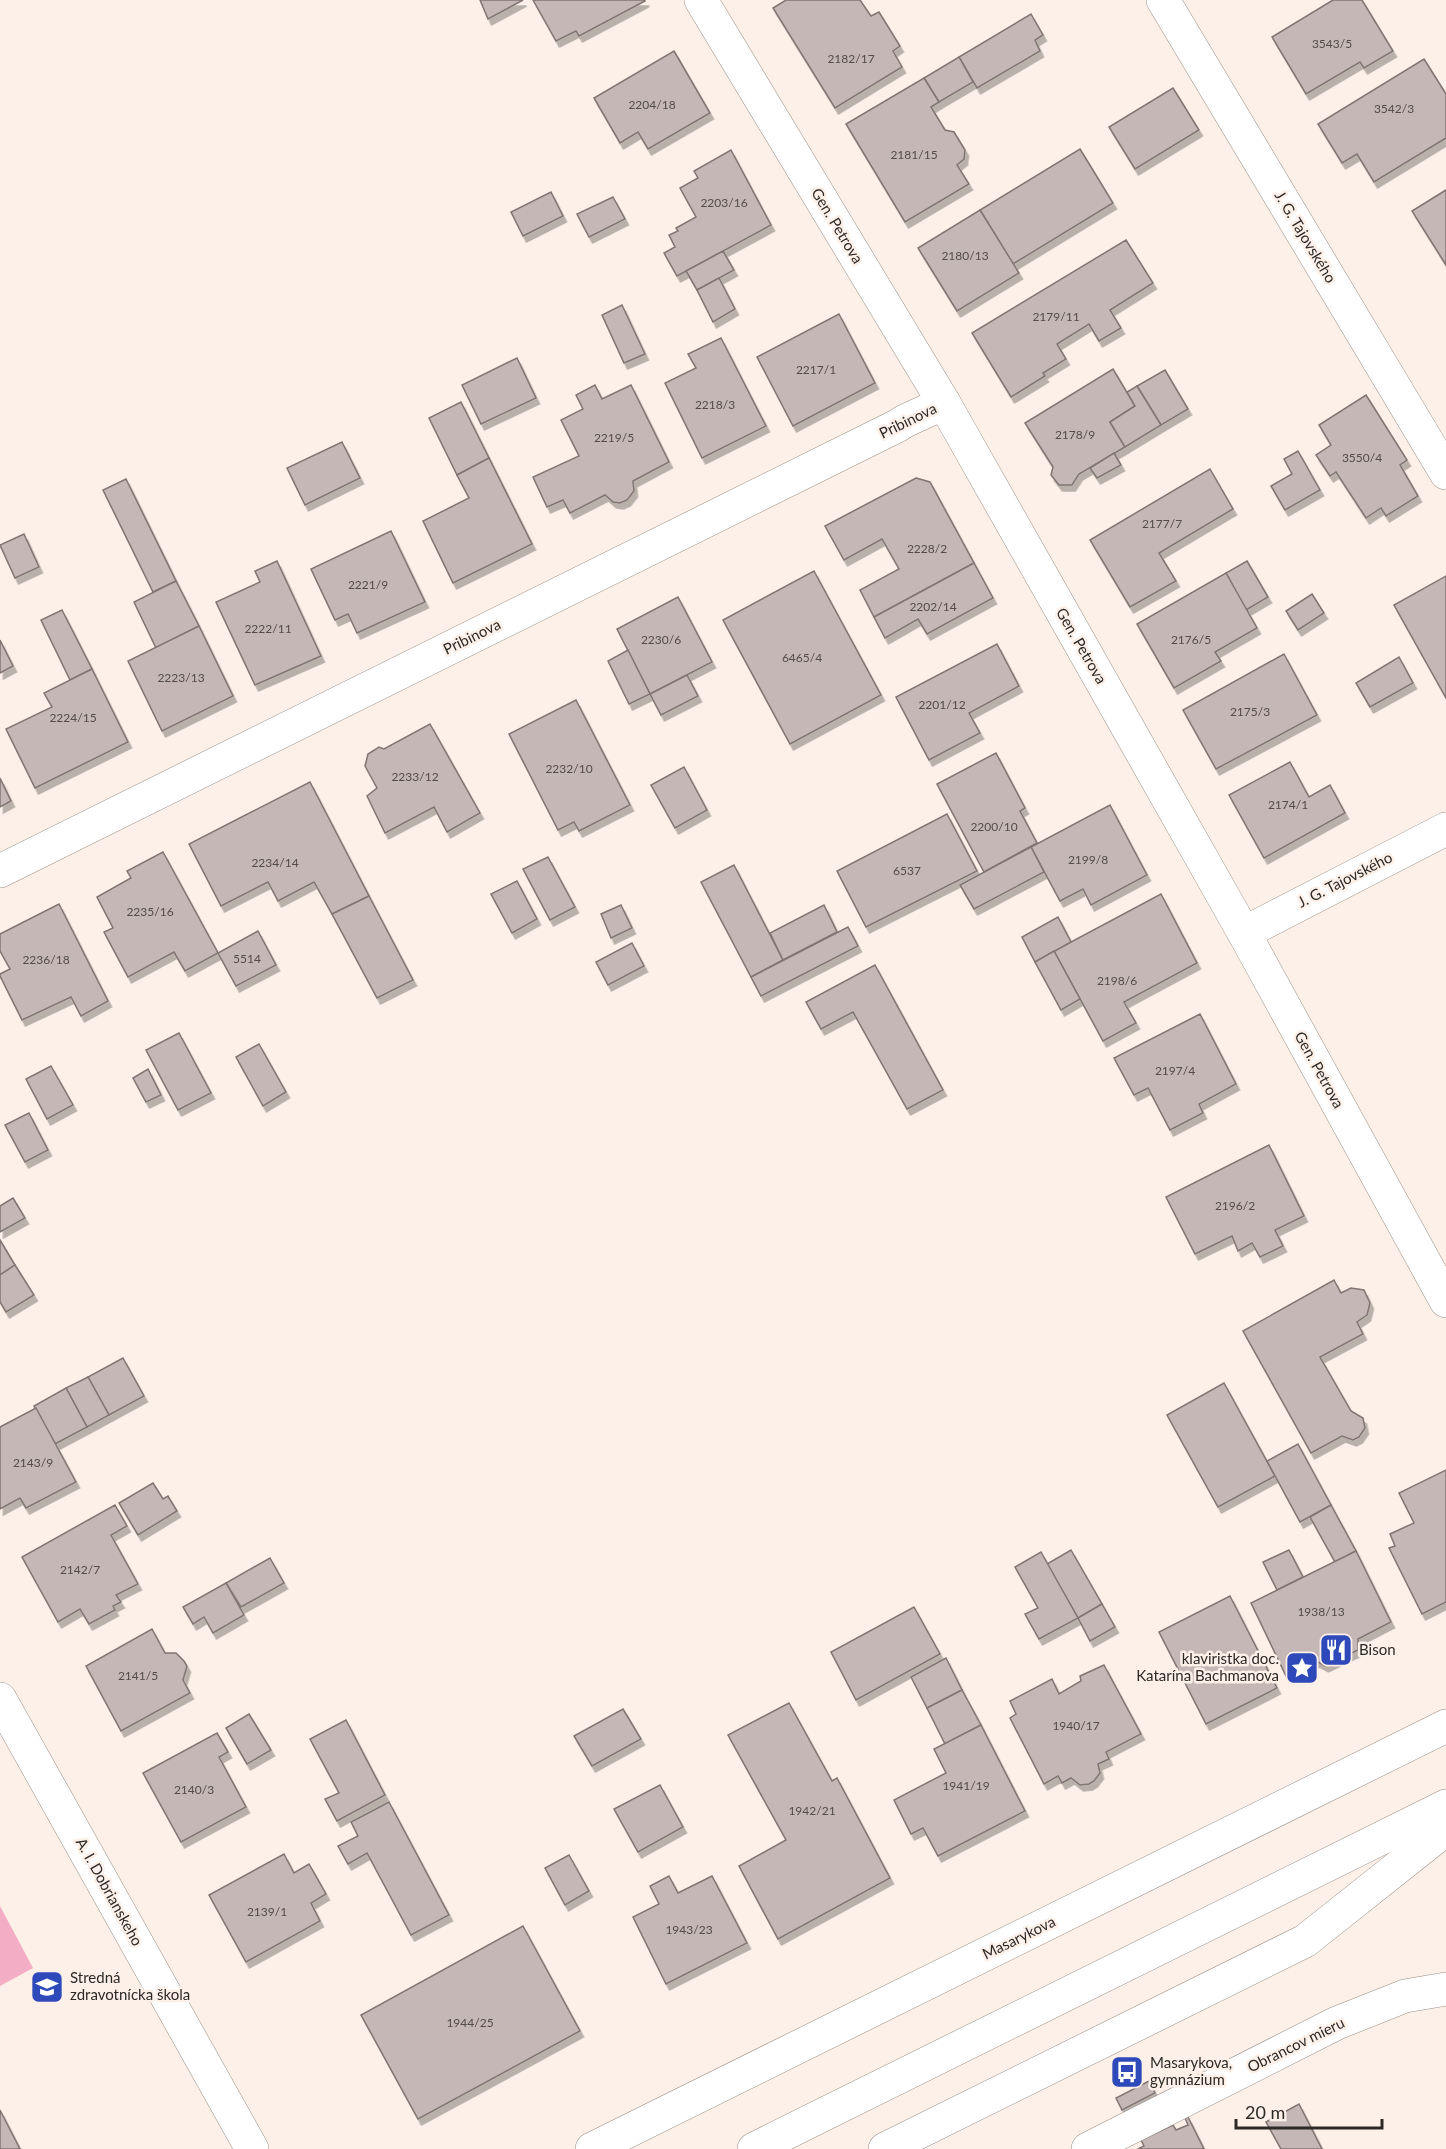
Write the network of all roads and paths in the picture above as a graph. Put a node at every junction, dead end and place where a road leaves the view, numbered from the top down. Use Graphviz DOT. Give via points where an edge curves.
graph roads {
  1 [pos="701,0"];
  2 [pos="1163,0"];
  3 [pos="944,403"];
  4 [pos="1446,474"];
  5 [pos="1446,830"];
  6 [pos="0,871"];
  7 [pos="1244,933"];
  8 [pos="1446,1301"];
  9 [pos="0,1699"];
  10 [pos="1446,1726"];
  11 [pos="1446,1806"];
  12 [pos="1446,1829"];
  13 [pos="1446,1989"];
  14 [pos="252,2149"];
  15 [pos="592,2149"];
  16 [pos="754,2149"];
  17 [pos="885,2149"];
  18 [pos="1088,2149"];
  1 -- 3 [label="street, Gen. Petrova"];
  2 -- 4 [label="street, J. G. Tajovského"];
  3 -- 6 [label="street, Pribinova"];
  3 -- 7 [label="street, Gen. Petrova"];
  5 -- 7 [label="street, J. G. Tajovského"];
  7 -- 8 [label="street, Gen. Petrova"];
  9 -- 14 [label="street, A. I. Dobrianskeho"];
  10 -- 15 [label="street, Masarykova"];
  11 -- 16 [label="street"];
  12 -- 17 [label="street" via="1305,1941"];
  13 -- 18 [label="street, Obrancov mieru" via="1406,1996 1337,2023"];
}
